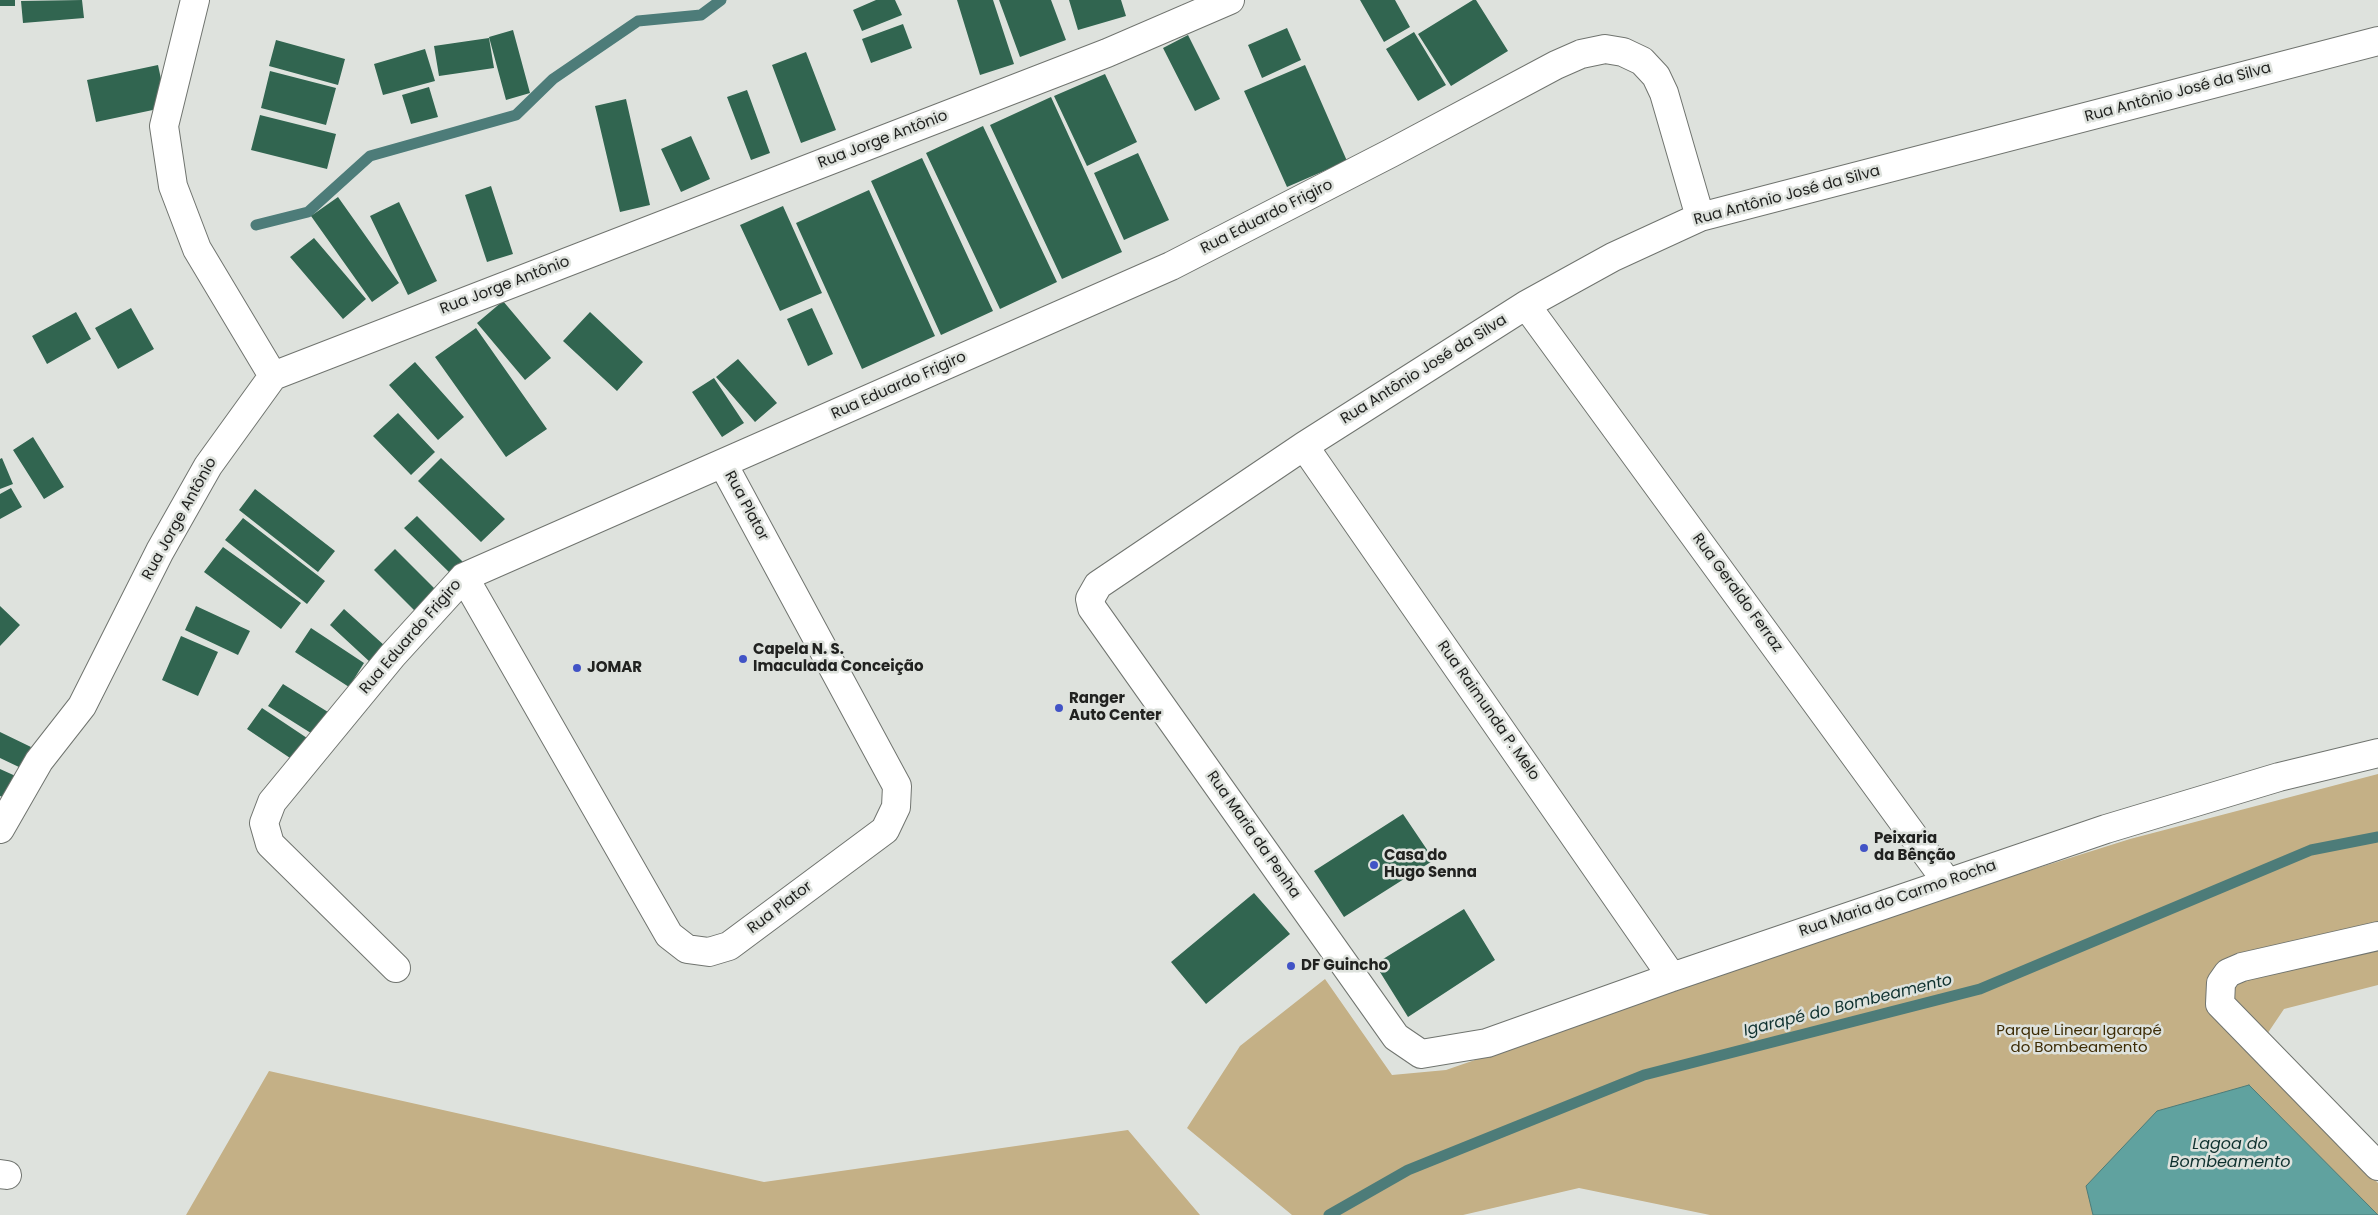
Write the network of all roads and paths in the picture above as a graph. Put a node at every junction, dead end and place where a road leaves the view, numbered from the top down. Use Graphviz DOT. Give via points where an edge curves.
graph roads {
  1 [pos="195,0"];
  2 [pos="1230,0"];
  3 [pos="2378,42"];
  4 [pos="1700,218"];
  5 [pos="1526,305"];
  6 [pos="273,376"];
  7 [pos="1304,446"];
  8 [pos="723,464"];
  9 [pos="464,577"];
  10 [pos="1092,608"];
  11 [pos="2378,753"];
  12 [pos="0,829"];
  13 [pos="1947,882"];
  14 [pos="2378,936"];
  15 [pos="396,968"];
  16 [pos="1672,977"];
  17 [pos="1421,1054"];
  18 [pos="2378,1166"];
  1 -- 6 [label="street" via="164,126 173,186 197,249"];
  2 -- 6 [label="street, Rua Jorge Antônio" via="1107,53"];
  3 -- 4 [label="street, Rua Antônio José da Silva"];
  4 -- 5 [label="street, Rua Antônio José da Silva" via="1613,257"];
  4 -- 8 [label="street, Rua Eduardo Frigiro" via="1664,93 1656,76 1642,61 1623,52 1605,49 1581,54 1171,266"];
  5 -- 7 [label="street, Rua Antônio José da Silva"];
  5 -- 13 [label="street, Rua Geraldo Ferraz"];
  6 -- 12 [label="street, Rua Jorge Antônio" via="208,466 160,551 82,706 39,761"];
  7 -- 10 [label="street, Rua Antônio José da Silva" via="1098,585 1090,599"];
  7 -- 16 [label="street, Rua Raimunda P. Melo"];
  8 -- 9 [label="street, Rua Eduardo Frigiro"];
  8 -- 9 [label="street, Rua Plator" via="897,786 896,807 885,830 729,946 709,952 687,949 669,935"];
  9 -- 15 [label="street, Rua Eduardo Frigiro" via="392,656 278,794 264,823 270,844"];
  10 -- 17 [label="street, Rua Maria da Penha" via="1396,1037"];
  11 -- 13 [label="street, Rua Maria do Carmo Rocha" via="2279,777 2115,826"];
  13 -- 16 [label="street, Rua Maria do Carmo Rocha"];
  14 -- 18 [label="street" via="2228,973 2222,983 2220,1004"];
  16 -- 17 [label="street, Rua Maria do Carmo Rocha" via="1486,1043"];
}
